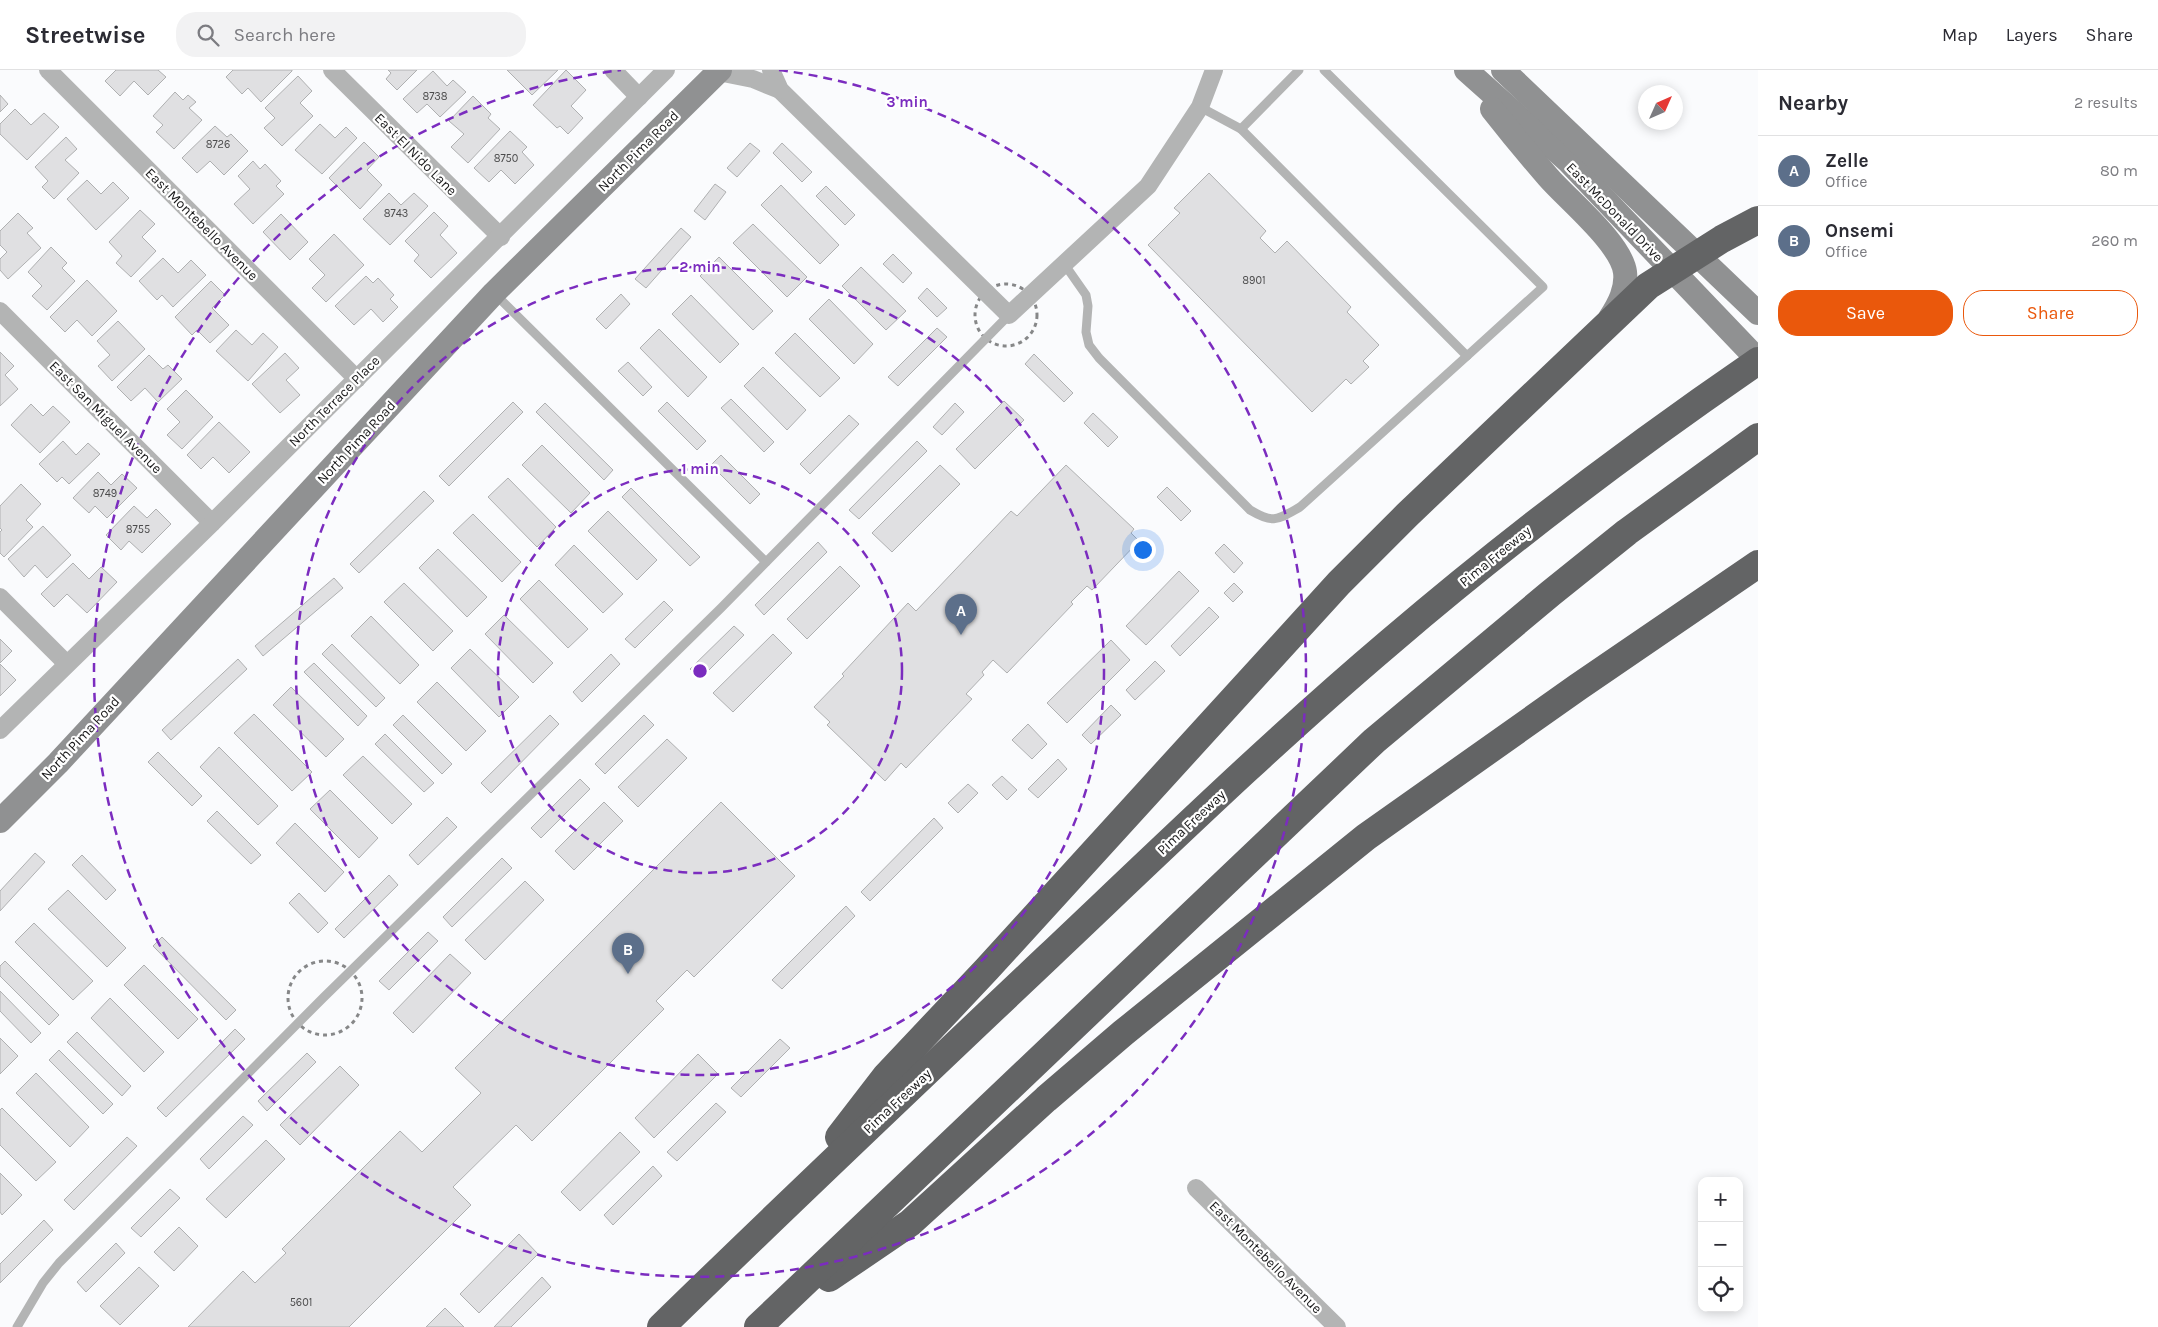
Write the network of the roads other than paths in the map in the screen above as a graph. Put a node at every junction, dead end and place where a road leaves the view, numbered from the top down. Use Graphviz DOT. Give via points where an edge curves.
graph roads {
  1 [pos="48,70"];
  2 [pos="332,70"];
  3 [pos="613,70"];
  4 [pos="666,70"];
  5 [pos="771,70"];
  6 [pos="1214,70"];
  7 [pos="1299,70"];
  8 [pos="1324,70"];
  9 [pos="1458,70"];
  10 [pos="1466,70"];
  11 [pos="1503,70"];
  12 [pos="719,71"];
  13 [pos="780,90"];
  14 [pos="639,97"];
  15 [pos="1200,107"];
  16 [pos="1241,128"];
  17 [pos="1758,220"];
  18 [pos="500,237"];
  19 [pos="1698,254"];
  20 [pos="1064,265"];
  21 [pos="1672,271"];
  22 [pos="494,293"];
  23 [pos="0,311"];
  24 [pos="1758,313"];
  25 [pos="1010,316"];
  26 [pos="1606,324"];
  27 [pos="1468,356"];
  28 [pos="1758,361"];
  29 [pos="357,379"];
  30 [pos="1758,437"];
  31 [pos="212,523"];
  32 [pos="766,562"];
  33 [pos="1758,564"];
  34 [pos="0,597"];
  35 [pos="67,664"];
  36 [pos="0,730"];
  37 [pos="0,821"];
  38 [pos="1196,1188"];
  39 [pos="788,1204"];
  40 [pos="759,1325"];
  41 [pos="17,1327"];
  42 [pos="661,1327"];
  43 [pos="1337,1327"];
  1 -- 29 [label="street, East Montebello Avenue"];
  2 -- 18 [label="street, East El Nido Lane"];
  3 -- 14 [label="street"];
  4 -- 14 [label="street, North Terrace Place"];
  5 -- 13 [label="street"];
  6 -- 15 [label="street"];
  7 -- 16 [label="lane"];
  8 -- 27 [label="lane" via="1543,287"];
  9 -- 26 [label="main road" via="1619,257 1625,270 1625,286 1619,304"];
  10 -- 21 [label="main road, East McDonald Drive" via="1568,161"];
  11 -- 19 [label="main road, East McDonald Drive"];
  12 -- 13 [label="street"];
  12 -- 22 [label="main road, North Pima Road"];
  13 -- 25 [label="street"];
  14 -- 18 [label="street, North Terrace Place"];
  15 -- 16 [label="lane"];
  15 -- 20 [label="street" via="1148,186"];
  16 -- 27 [label="lane"];
  17 -- 19 [label="highway"];
  18 -- 29 [label="street, North Terrace Place"];
  19 -- 21 [label="highway"];
  19 -- 24 [label="main road, East McDonald Drive"];
  20 -- 25 [label="street"];
  20 -- 27 [label="lane" via="1086,295 1086,332 1089,345 1099,358 1250,510 1266,519 1280,518 1300,507"];
  21 -- 26 [label="highway" via="1648,286"];
  21 -- 28 [label="main road, East McDonald Drive"];
  22 -- 32 [label="lane"];
  22 -- 37 [label="main road, North Pima Road" via="58,763"];
  23 -- 31 [label="street, East San Miguel Avenue"];
  25 -- 32 [label="lane"];
  26 -- 39 [label="highway" via="1339,583 886,1076"];
  28 -- 39 [label="highway, Pima Freeway" via="1610,465 1389,642 1221,793"];
  29 -- 31 [label="street, North Terrace Place"];
  30 -- 40 [label="highway" via="1627,532 1374,741"];
  31 -- 35 [label="street, North Terrace Place"];
  32 -- 41 [label="lane" via="59,1263"];
  33 -- 40 [label="highway" via="1366,837 1046,1098 910,1222"];
  34 -- 35 [label="street"];
  35 -- 36 [label="street, North Terrace Place"];
  38 -- 43 [label="street, East Montebello Avenue"];
  39 -- 42 [label="highway, Pima Freeway"];
}
